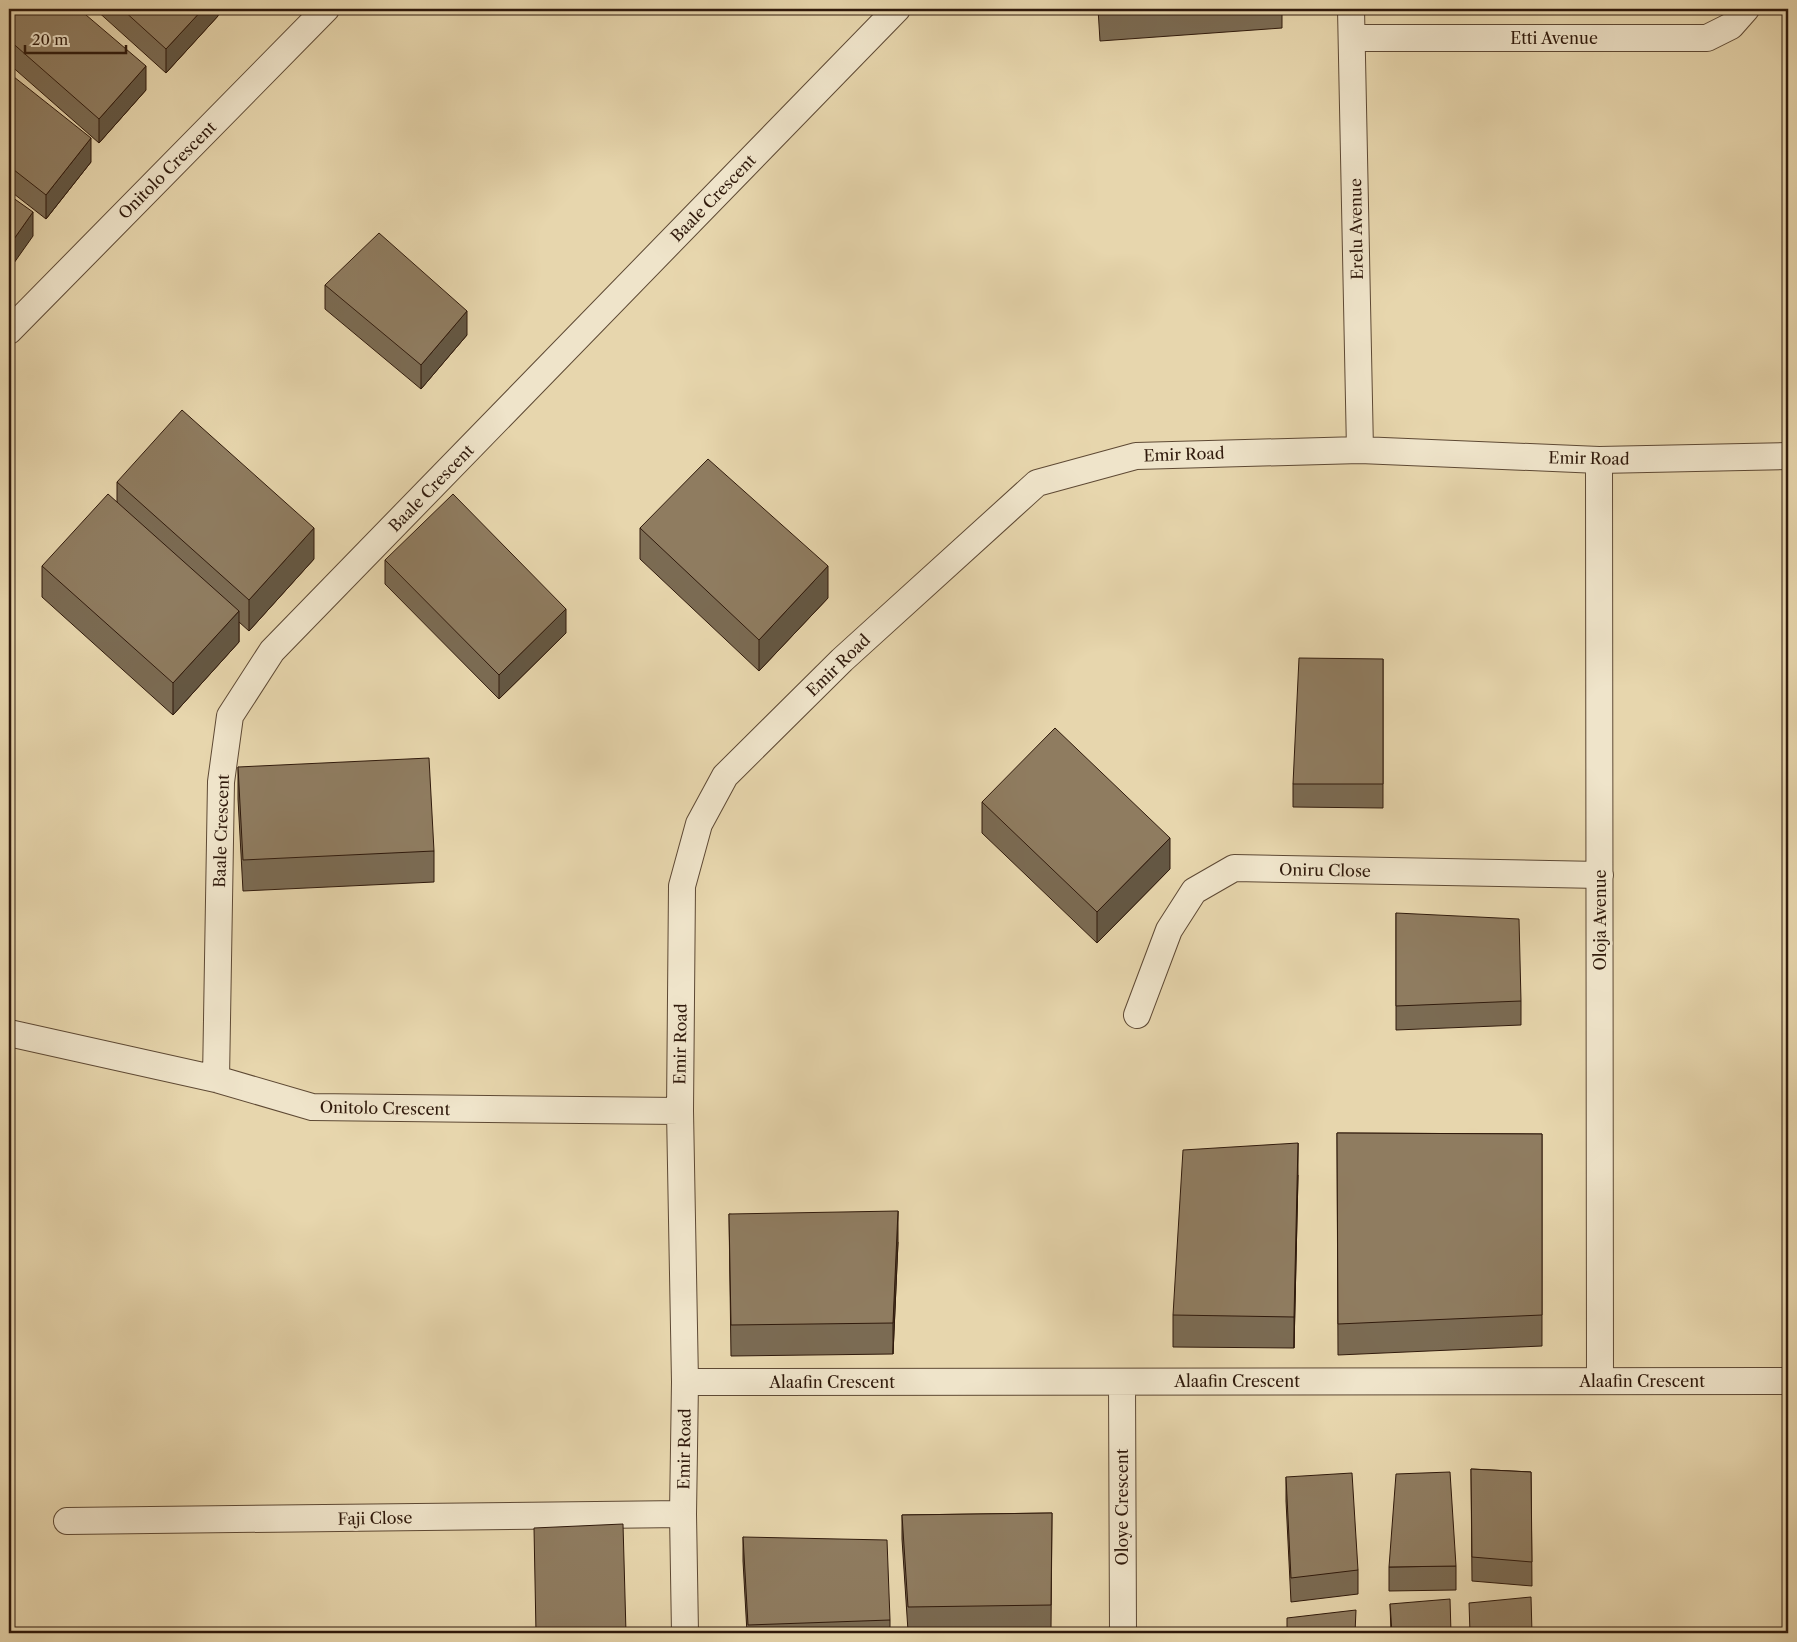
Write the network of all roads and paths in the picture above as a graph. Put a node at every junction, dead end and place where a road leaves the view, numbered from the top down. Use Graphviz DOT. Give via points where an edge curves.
graph roads {
  1 [pos="897,9"];
  2 [pos="1351,9"];
  3 [pos="1746,9"];
  4 [pos="316,12"];
  5 [pos="1352,38"];
  6 [pos="9,331"];
  7 [pos="1360,450"];
  8 [pos="1788,456"];
  9 [pos="1599,460"];
  10 [pos="1600,875"];
  11 [pos="1137,1015"];
  12 [pos="9,1033"];
  13 [pos="216,1079"];
  14 [pos="680,1111"];
  15 [pos="1600,1381"];
  16 [pos="1788,1381"];
  17 [pos="685,1382"];
  18 [pos="1122,1382"];
  19 [pos="683,1514"];
  20 [pos="67,1521"];
  21 [pos="685,1633"];
  22 [pos="1123,1633"];
  1 -- 13 [label="street, Baale Crescent" via="272,651 230,716 221,782"];
  2 -- 5 [label="street, Erelu Avenue"];
  3 -- 5 [label="street, Etti Avenue" via="1730,26 1707,38"];
  4 -- 6 [label="street, Onitolo Crescent"];
  5 -- 7 [label="street, Erelu Avenue"];
  7 -- 9 [label="street, Emir Road"];
  7 -- 14 [label="street, Emir Road" via="1136,456 1037,483 842,660 726,776 699,824 682,886"];
  8 -- 9 [label="street, Emir Road"];
  9 -- 10 [label="street, Oloja Avenue"];
  10 -- 11 [label="street, Oniru Close" via="1234,868 1194,891 1169,930"];
  10 -- 15 [label="street, Oloja Avenue"];
  12 -- 13 [label="street, Onitolo Crescent"];
  13 -- 14 [label="street, Onitolo Crescent" via="312,1107"];
  14 -- 17 [label="street, Emir Road"];
  15 -- 16 [label="street, Alaafin Crescent"];
  15 -- 18 [label="street, Alaafin Crescent"];
  17 -- 18 [label="street, Alaafin Crescent"];
  17 -- 19 [label="street, Emir Road"];
  18 -- 22 [label="street, Oloye Crescent"];
  19 -- 20 [label="street, Faji Close"];
  19 -- 21 [label="street, Emir Road"];
}
